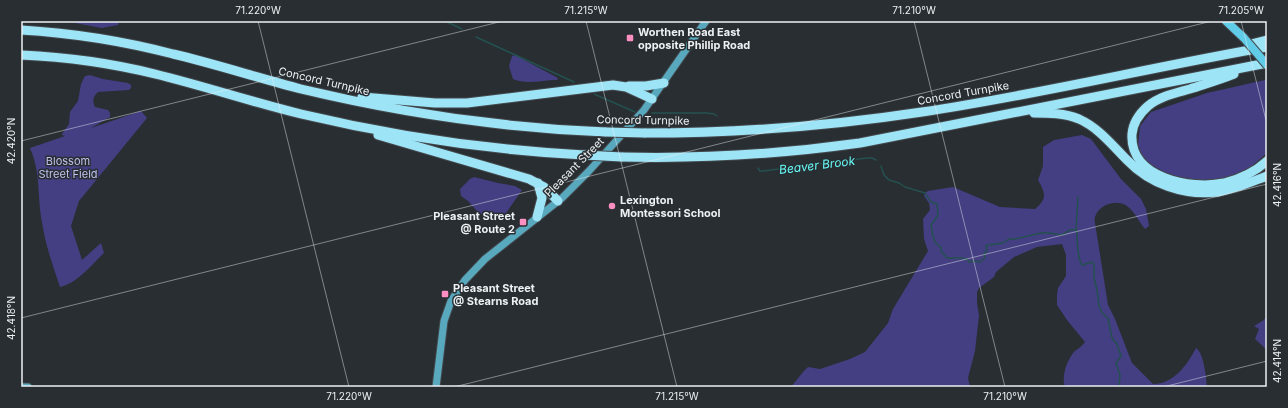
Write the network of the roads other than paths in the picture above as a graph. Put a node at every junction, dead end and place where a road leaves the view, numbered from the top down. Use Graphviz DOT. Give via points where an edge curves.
graph roads {
  1 [pos="706,21"];
  2 [pos="1226,21"];
  3 [pos="21,30"];
  4 [pos="1267,40"];
  5 [pos="1267,47"];
  6 [pos="21,55"];
  7 [pos="1222,55"];
  8 [pos="1267,64"];
  9 [pos="1250,66"];
  10 [pos="664,83"];
  11 [pos="624,86"];
  12 [pos="334,96"];
  13 [pos="652,99"];
  14 [pos="1012,114"];
  15 [pos="354,126"];
  16 [pos="1267,161"];
  17 [pos="1267,176"];
  18 [pos="538,183"];
  19 [pos="558,201"];
  20 [pos="537,217"];
  21 [pos="21,387"];
  22 [pos="28,387"];
  23 [pos="436,387"];
  1 -- 10 [label="street, Pleasant Street"];
  2 -- 8 [label="main road, bridge"];
  3 -- 12 [label="highway, Concord Turnpike" via="82,36 142,46"];
  4 -- 7 [label="highway"];
  5 -- 7 [label="highway, Concord Turnpike"];
  6 -- 15 [label="highway" via="81,60 145,72"];
  7 -- 12 [label="highway, Concord Turnpike, bridge" via="887,117 738,131 644,133 541,128 411,112"];
  8 -- 9 [label="highway"];
  9 -- 14 [label="highway"];
  9 -- 16 [label="highway" via="1217,81 1167,96 1151,104 1135,122 1132,143 1144,165 1169,179 1192,184 1212,185 1232,181"];
  10 -- 11 [label="highway"];
  10 -- 13 [label="street, Pleasant Street"];
  11 -- 12 [label="highway" via="602,85 483,102 458,103"];
  11 -- 13 [label="highway"];
  13 -- 19 [label="street, Pleasant Street" via="634,122"];
  14 -- 15 [label="highway, bridge" via="872,141 804,150 716,156 622,157 521,151"];
  14 -- 17 [label="highway" via="1058,114 1082,120 1100,132 1143,174 1160,184 1180,190 1217,192"];
  15 -- 18 [label="highway" via="384,138"];
  18 -- 19 [label="highway"];
  18 -- 20 [label="highway" via="542,198"];
  19 -- 20 [label="street, Pleasant Street"];
  20 -- 23 [label="street, Pleasant Street" via="481,263 453,298 443,325"];
  21 -- 22 [label="street"];
}
